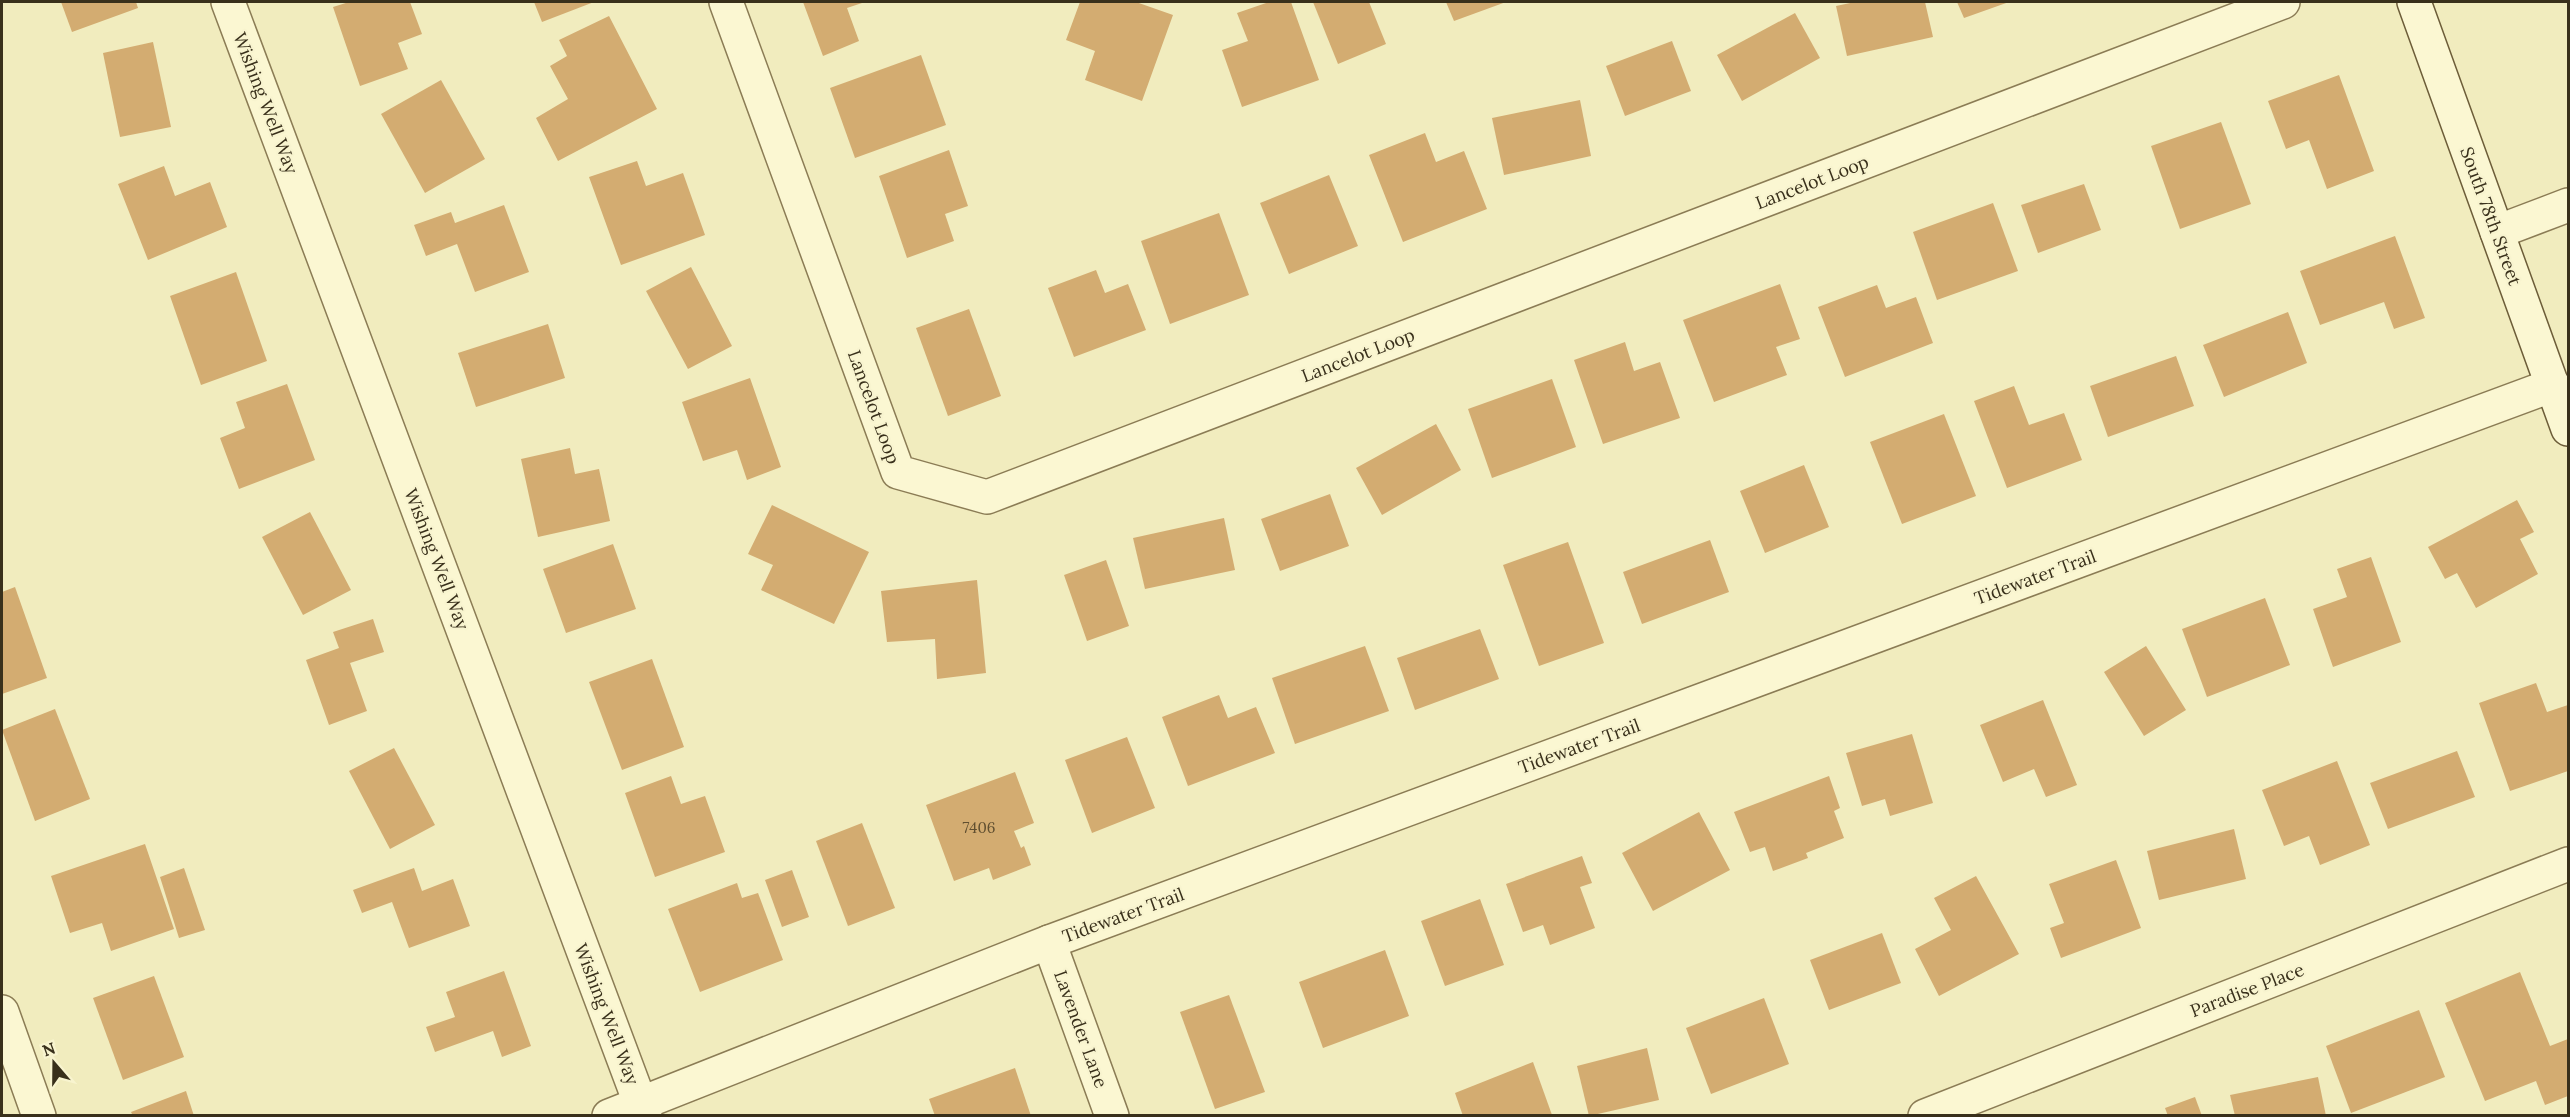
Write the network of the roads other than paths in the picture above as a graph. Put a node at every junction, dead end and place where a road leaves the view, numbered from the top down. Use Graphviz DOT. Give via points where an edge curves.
graph roads {
  1 [pos="228,2"];
  2 [pos="726,2"];
  3 [pos="2283,2"];
  4 [pos="2414,2"];
  5 [pos="2568,205"];
  6 [pos="2497,232"];
  7 [pos="2553,385"];
  8 [pos="2568,429"];
  9 [pos="2568,864"];
  10 [pos="1050,942"];
  11 [pos="2,1012"];
  12 [pos="643,1110"];
  13 [pos="39,1116"];
  14 [pos="609,1116"];
  15 [pos="1112,1116"];
  16 [pos="1925,1116"];
  1 -- 12 [label="street, Wishing Well Way"];
  2 -- 3 [label="street, Lancelot Loop" via="898,472 987,497"];
  4 -- 6 [label="street, South 78th Street"];
  5 -- 6 [label="street"];
  6 -- 7 [label="street, South 78th Street"];
  7 -- 8 [label="street, South 78th Street"];
  7 -- 10 [label="street, Tidewater Trail"];
  9 -- 16 [label="street, Paradise Place"];
  10 -- 12 [label="street, Tidewater Trail"];
  10 -- 15 [label="street, Lavender Lane"];
  11 -- 13 [label="street"];
  12 -- 14 [label="street, Tidewater Trail"];
}
